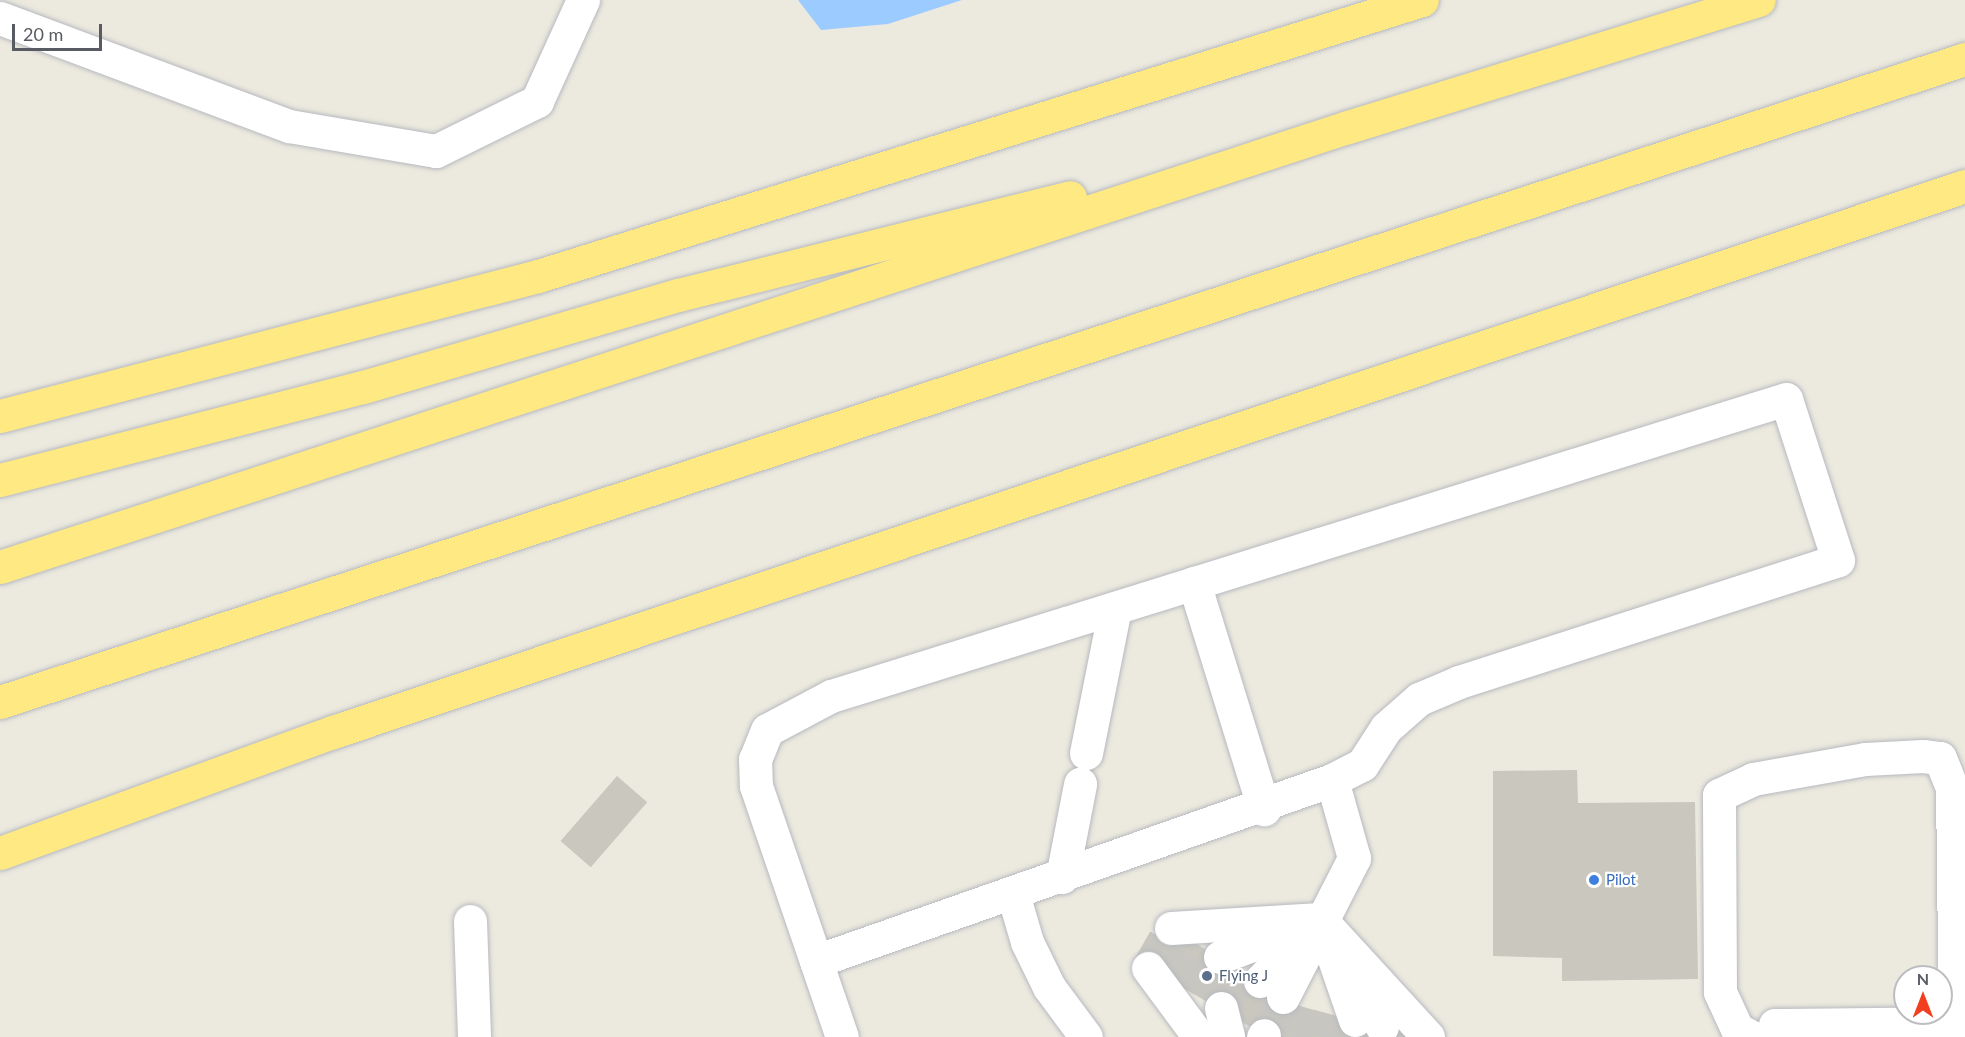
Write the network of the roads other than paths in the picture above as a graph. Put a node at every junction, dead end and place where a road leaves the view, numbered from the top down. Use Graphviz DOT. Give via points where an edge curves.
graph roads {
  1 [pos="583,0"];
  2 [pos="1422,0"];
  3 [pos="1759,0"];
  4 [pos="0,18"];
  5 [pos="1965,59"];
  6 [pos="1348,127"];
  7 [pos="1965,186"];
  8 [pos="0,416"];
  9 [pos="0,480"];
  10 [pos="0,567"];
  11 [pos="1194,584"];
  12 [pos="1115,608"];
  13 [pos="0,702"];
  14 [pos="1332,780"];
  15 [pos="1264,808"];
  16 [pos="0,853"];
  17 [pos="1062,878"];
  18 [pos="1013,894"];
  19 [pos="1320,919"];
  20 [pos="470,921"];
  21 [pos="816,961"];
  22 [pos="1298,993"];
  23 [pos="1219,1015"];
  24 [pos="1955,1030"];
  25 [pos="474,1037"];
  26 [pos="842,1037"];
  27 [pos="1086,1037"];
  28 [pos="1199,1037"];
  29 [pos="1206,1037"];
  30 [pos="1752,1037"];
  31 [pos="1775,1037"];
  1 -- 4 [label="lane" via="537,101 436,151 289,126"];
  2 -- 8 [label="highway" via="538,276"];
  3 -- 6 [label="highway"];
  5 -- 13 [label="highway"];
  6 -- 9 [label="highway" via="678,296 363,387"];
  6 -- 10 [label="highway"];
  7 -- 16 [label="highway" via="333,732"];
  11 -- 12 [label="lane"];
  11 -- 14 [label="lane" via="1786,399 1838,560 1419,699 1386,728 1362,765"];
  11 -- 15 [label="lane"];
  12 -- 17 [label="lane"];
  12 -- 21 [label="lane" via="831,696 767,730 754,759 756,786"];
  14 -- 15 [label="lane"];
  14 -- 19 [label="lane" via="1354,858"];
  15 -- 17 [label="lane"];
  17 -- 18 [label="lane"];
  18 -- 21 [label="lane"];
  18 -- 27 [label="lane" via="1027,942 1049,987"];
  19 -- 22 [label="lane"];
  19 -- 22 [label="lane"];
  19 -- 22 [label="lane"];
  19 -- 22 [label="lane"];
  19 -- 22 [label="lane"];
  19 -- 22 [label="lane"];
  20 -- 25 [label="lane"];
  21 -- 26 [label="lane"];
  23 -- 28 [label="lane"];
  23 -- 29 [label="lane"];
  24 -- 30 [label="lane" via="1948,769 1932,757 1865,759 1736,783 1719,795 1720,992 1737,1029"];
  24 -- 31 [label="lane" via="1775,1025"];
}
